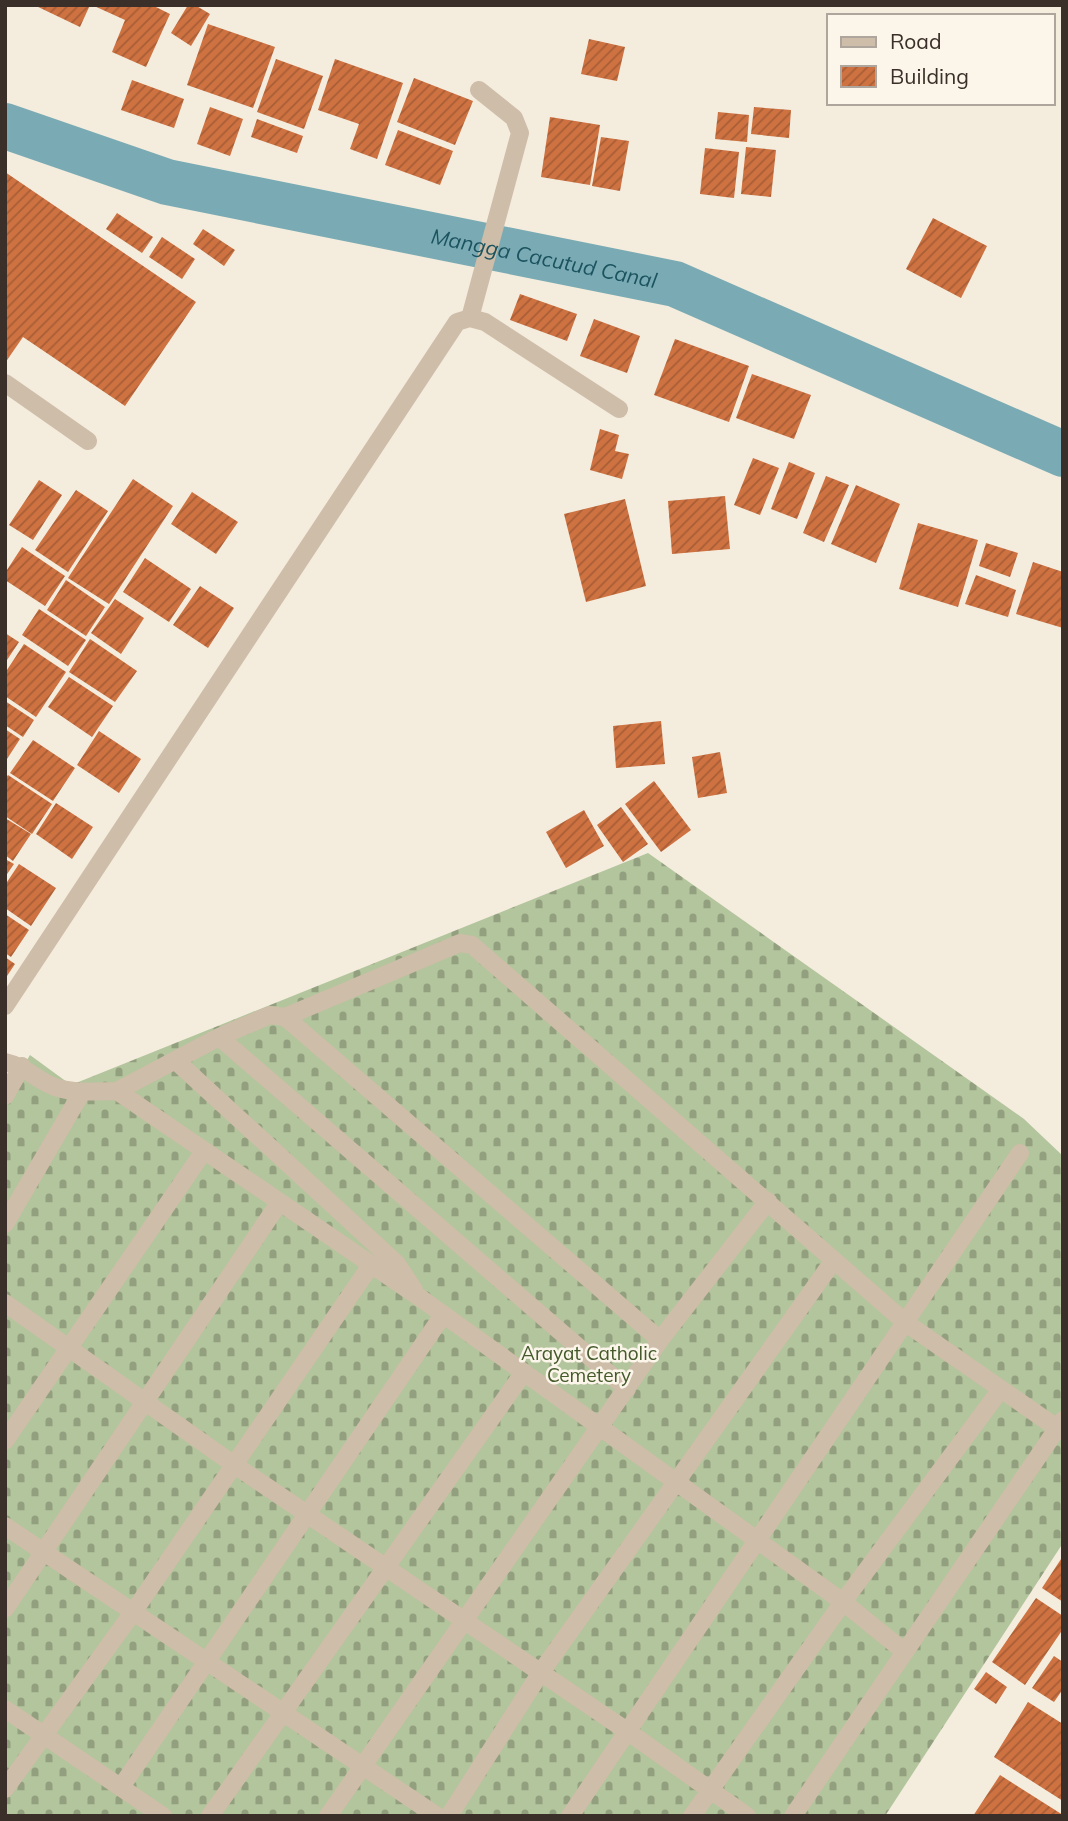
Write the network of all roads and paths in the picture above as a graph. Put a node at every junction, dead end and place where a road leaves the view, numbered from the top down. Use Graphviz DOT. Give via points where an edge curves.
graph roads {
  1 [pos="479,90"];
  2 [pos="470,318"];
  3 [pos="5,383"];
  4 [pos="619,409"];
  5 [pos="88,441"];
  6 [pos="5,1006"];
  7 [pos="285,1017"];
  8 [pos="219,1037"];
  9 [pos="175,1060"];
  10 [pos="14,1064"];
  11 [pos="117,1091"];
  12 [pos="82,1092"];
  13 [pos="5,1096"];
  14 [pos="204,1151"];
  15 [pos="1020,1153"];
  16 [pos="768,1201"];
  17 [pos="279,1203"];
  18 [pos="5,1224"];
  19 [pos="834,1260"];
  20 [pos="371,1265"];
  21 [pos="419,1297"];
  22 [pos="5,1303"];
  23 [pos="443,1315"];
  24 [pos="906,1323"];
  25 [pos="660,1340"];
  26 [pos="69,1347"];
  27 [pos="524,1372"];
  28 [pos="627,1389"];
  29 [pos="1001,1390"];
  30 [pos="145,1401"];
  31 [pos="1060,1424"];
  32 [pos="601,1427"];
  33 [pos="5,1441"];
  34 [pos="236,1466"];
  35 [pos="675,1482"];
  36 [pos="307,1514"];
  37 [pos="5,1526"];
  38 [pos="755,1540"];
  39 [pos="45,1552"];
  40 [pos="386,1568"];
  41 [pos="844,1602"];
  42 [pos="5,1609"];
  43 [pos="134,1611"];
  44 [pos="463,1620"];
  45 [pos="905,1652"];
  46 [pos="209,1661"];
  47 [pos="541,1672"];
  48 [pos="5,1709"];
  49 [pos="282,1712"];
  50 [pos="627,1731"];
  51 [pos="44,1734"];
  52 [pos="362,1765"];
  53 [pos="121,1787"];
  54 [pos="5,1789"];
  55 [pos="710,1789"];
  56 [pos="163,1816"];
  57 [pos="210,1816"];
  58 [pos="328,1816"];
  59 [pos="437,1816"];
  60 [pos="449,1816"];
  61 [pos="570,1816"];
  62 [pos="692,1816"];
  63 [pos="747,1816"];
  64 [pos="793,1816"];
  1 -- 2 [label="street" via="514,118 520,133"];
  2 -- 4 [label="street" via="485,322"];
  2 -- 6 [label="street" via="457,322"];
  3 -- 5 [label="street"];
  7 -- 8 [label="street" via="270,1015"];
  7 -- 16 [label="street" via="460,943 472,945"];
  7 -- 25 [label="street"];
  8 -- 9 [label="street"];
  8 -- 28 [label="street"];
  9 -- 11 [label="street"];
  9 -- 21 [label="street" via="397,1264"];
  10 -- 12 [label="street" via="55,1087"];
  10 -- 13 [label="street"];
  11 -- 12 [label="street"];
  11 -- 14 [label="street"];
  12 -- 18 [label="street"];
  14 -- 17 [label="street"];
  14 -- 26 [label="street"];
  15 -- 24 [label="street"];
  16 -- 19 [label="street"];
  16 -- 25 [label="street"];
  17 -- 20 [label="street"];
  17 -- 30 [label="street"];
  19 -- 24 [label="street"];
  19 -- 35 [label="street"];
  20 -- 21 [label="street"];
  20 -- 34 [label="street"];
  21 -- 23 [label="street"];
  22 -- 26 [label="street"];
  23 -- 27 [label="street"];
  23 -- 36 [label="street"];
  24 -- 29 [label="street"];
  24 -- 38 [label="street"];
  25 -- 28 [label="street"];
  26 -- 30 [label="street"];
  26 -- 33 [label="street"];
  27 -- 32 [label="street"];
  27 -- 40 [label="street"];
  28 -- 32 [label="street"];
  29 -- 31 [label="street"];
  29 -- 41 [label="street"];
  30 -- 34 [label="street"];
  30 -- 39 [label="street"];
  31 -- 45 [label="street"];
  32 -- 35 [label="street"];
  32 -- 44 [label="street"];
  34 -- 36 [label="street"];
  34 -- 43 [label="street"];
  35 -- 38 [label="street"];
  35 -- 47 [label="street"];
  36 -- 40 [label="street"];
  36 -- 46 [label="street"];
  37 -- 39 [label="street"];
  38 -- 41 [label="street"];
  38 -- 50 [label="street"];
  39 -- 42 [label="street"];
  39 -- 43 [label="street"];
  40 -- 44 [label="street"];
  40 -- 49 [label="street"];
  41 -- 45 [label="street"];
  41 -- 55 [label="street"];
  43 -- 46 [label="street"];
  43 -- 51 [label="street"];
  44 -- 47 [label="street"];
  44 -- 52 [label="street"];
  45 -- 64 [label="street"];
  46 -- 49 [label="street"];
  46 -- 53 [label="street"];
  47 -- 50 [label="street"];
  47 -- 60 [label="street"];
  48 -- 51 [label="street"];
  49 -- 52 [label="street"];
  49 -- 57 [label="street"];
  50 -- 55 [label="street"];
  50 -- 61 [label="street"];
  51 -- 53 [label="street"];
  51 -- 54 [label="street"];
  52 -- 58 [label="street"];
  52 -- 59 [label="street"];
  53 -- 56 [label="street"];
  55 -- 62 [label="street"];
  55 -- 63 [label="street"];
}
